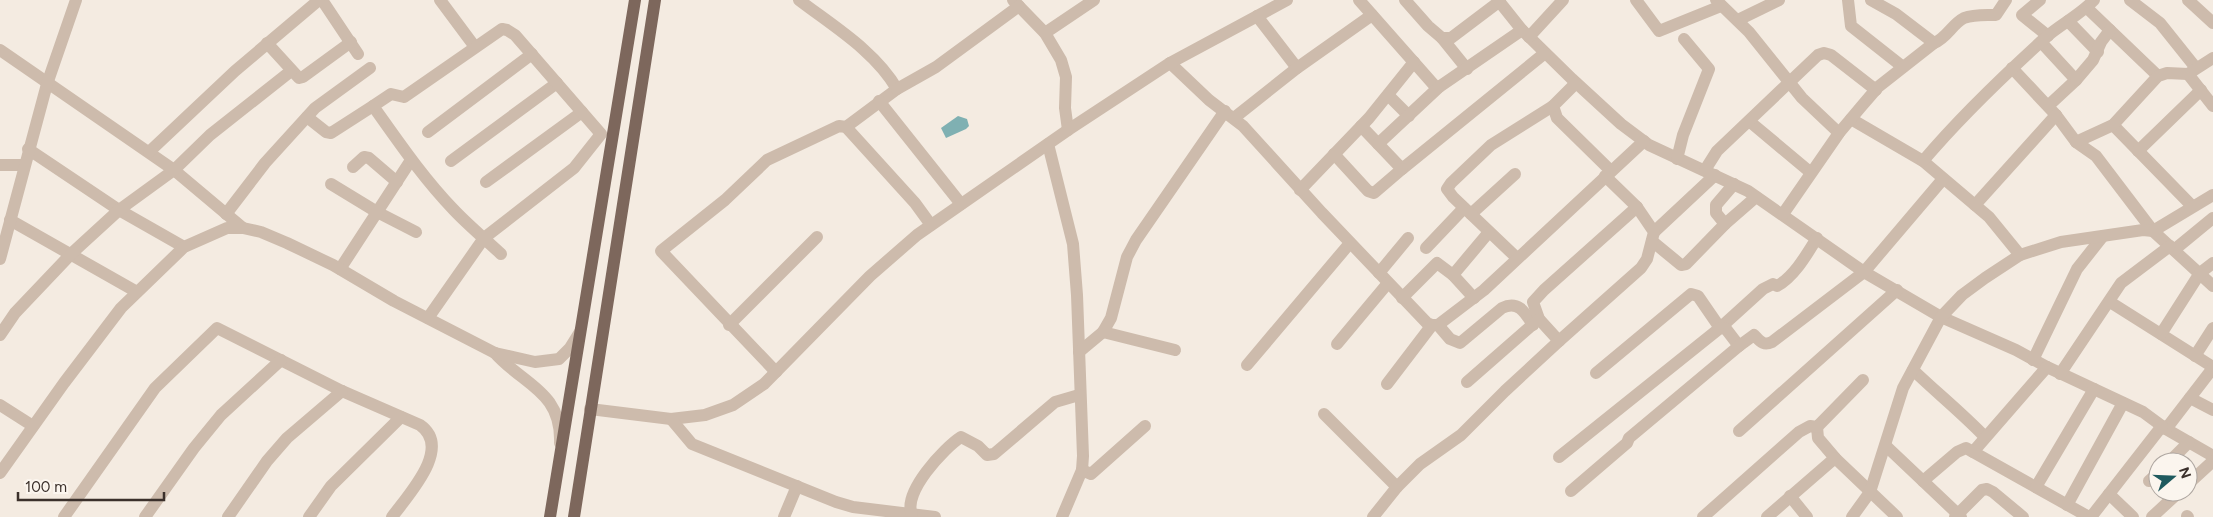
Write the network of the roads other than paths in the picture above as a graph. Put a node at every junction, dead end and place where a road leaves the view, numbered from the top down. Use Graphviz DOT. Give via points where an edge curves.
graph roads {
  1 [pos="76,0"];
  2 [pos="321,0"];
  3 [pos="440,0"];
  4 [pos="635,0"];
  5 [pos="656,0"];
  6 [pos="799,0"];
  7 [pos="1094,0"];
  8 [pos="1287,0"];
  9 [pos="1359,0"];
  10 [pos="1404,0"];
  11 [pos="1563,0"];
  12 [pos="1636,0"];
  13 [pos="1779,0"];
  14 [pos="1848,0"];
  15 [pos="2006,0"];
  16 [pos="2040,0"];
  17 [pos="2130,0"];
  18 [pos="2188,0"];
  19 [pos="1499,1"];
  20 [pos="1877,1"];
  21 [pos="1016,3"];
  22 [pos="1272,3"];
  23 [pos="1718,3"];
  24 [pos="2090,4"];
  25 [pos="1372,15"];
  26 [pos="1257,16"];
  27 [pos="1738,20"];
  28 [pos="2068,21"];
  29 [pos="2213,23"];
  30 [pos="2110,30"];
  31 [pos="1046,33"];
  32 [pos="1526,33"];
  33 [pos="1442,38"];
  34 [pos="1684,39"];
  35 [pos="2045,39"];
  36 [pos="351,42"];
  37 [pos="1934,42"];
  38 [pos="267,43"];
  39 [pos="475,47"];
  40 [pos="0,50"];
  41 [pos="2098,52"];
  42 [pos="1545,53"];
  43 [pos="358,54"];
  44 [pos="532,54"];
  45 [pos="2213,58"];
  46 [pos="1414,62"];
  47 [pos="1170,63"];
  48 [pos="1903,67"];
  49 [pos="370,68"];
  50 [pos="1297,68"];
  51 [pos="2012,68"];
  52 [pos="1467,69"];
  53 [pos="291,71"];
  54 [pos="2192,71"];
  55 [pos="2158,76"];
  56 [pos="2076,80"];
  57 [pos="1789,82"];
  58 [pos="557,83"];
  59 [pos="1576,83"];
  60 [pos="47,84"];
  61 [pos="1439,87"];
  62 [pos="897,90"];
  63 [pos="1876,90"];
  64 [pos="2201,90"];
  65 [pos="1388,95"];
  66 [pos="879,101"];
  67 [pos="2213,105"];
  68 [pos="373,106"];
  69 [pos="1554,106"];
  70 [pos="2052,110"];
  71 [pos="582,112"];
  72 [pos="1229,114"];
  73 [pos="1409,116"];
  74 [pos="307,117"];
  75 [pos="1851,119"];
  76 [pos="1748,121"];
  77 [pos="2113,125"];
  78 [pos="1361,126"];
  79 [pos="846,127"];
  80 [pos="1068,130"];
  81 [pos="428,132"];
  82 [pos="1839,133"];
  83 [pos="1644,141"];
  84 [pos="2076,142"];
  85 [pos="1048,144"];
  86 [pos="1378,144"];
  87 [pos="28,150"];
  88 [pos="2138,150"];
  89 [pos="149,152"];
  90 [pos="1334,154"];
  91 [pos="1677,158"];
  92 [pos="411,160"];
  93 [pos="450,161"];
  94 [pos="1923,161"];
  95 [pos="0,164"];
  96 [pos="24,165"];
  97 [pos="353,167"];
  98 [pos="1402,169"];
  99 [pos="174,170"];
  100 [pos="1710,172"];
  101 [pos="1810,172"];
  102 [pos="1608,173"];
  103 [pos="1515,174"];
  104 [pos="1943,179"];
  105 [pos="397,182"];
  106 [pos="486,182"];
  107 [pos="332,184"];
  108 [pos="1734,184"];
  109 [pos="1300,190"];
  110 [pos="1756,197"];
  111 [pos="2202,200"];
  112 [pos="961,204"];
  113 [pos="1975,205"];
  114 [pos="1637,207"];
  115 [pos="119,210"];
  116 [pos="1467,211"];
  117 [pos="377,212"];
  118 [pos="226,214"];
  119 [pos="1783,214"];
  120 [pos="2213,214"];
  121 [pos="2213,218"];
  122 [pos="10,220"];
  123 [pos="1725,224"];
  124 [pos="932,225"];
  125 [pos="243,228"];
  126 [pos="2153,231"];
  127 [pos="416,232"];
  128 [pos="1489,232"];
  129 [pos="2103,236"];
  130 [pos="816,237"];
  131 [pos="1653,237"];
  132 [pos="484,238"];
  133 [pos="1408,238"];
  134 [pos="1818,238"];
  135 [pos="1350,243"];
  136 [pos="184,247"];
  137 [pos="1426,248"];
  138 [pos="2172,248"];
  139 [pos="71,254"];
  140 [pos="501,254"];
  141 [pos="2020,256"];
  142 [pos="1517,258"];
  143 [pos="0,259"];
  144 [pos="2213,263"];
  145 [pos="340,269"];
  146 [pos="1864,272"];
  147 [pos="1379,273"];
  148 [pos="2200,273"];
  149 [pos="1453,274"];
  150 [pos="1388,283"];
  151 [pos="2213,286"];
  152 [pos="1897,290"];
  153 [pos="137,292"];
  154 [pos="1402,298"];
  155 [pos="1474,298"];
  156 [pos="2110,302"];
  157 [pos="1941,317"];
  158 [pos="428,318"];
  159 [pos="1536,322"];
  160 [pos="729,325"];
  161 [pos="1435,325"];
  162 [pos="1720,328"];
  163 [pos="2213,328"];
  164 [pos="580,331"];
  165 [pos="1103,332"];
  166 [pos="2161,334"];
  167 [pos="0,335"];
  168 [pos="1559,341"];
  169 [pos="1337,344"];
  170 [pos="1739,346"];
  171 [pos="1175,350"];
  172 [pos="1079,352"];
  173 [pos="495,353"];
  174 [pos="2195,356"];
  175 [pos="281,360"];
  176 [pos="2033,360"];
  177 [pos="1247,365"];
  178 [pos="2047,367"];
  179 [pos="2213,368"];
  180 [pos="1913,370"];
  181 [pos="776,372"];
  182 [pos="1596,373"];
  183 [pos="2060,374"];
  184 [pos="1862,380"];
  185 [pos="1467,382"];
  186 [pos="1387,384"];
  187 [pos="2094,389"];
  188 [pos="342,391"];
  189 [pos="1079,394"];
  190 [pos="2190,398"];
  191 [pos="2123,403"];
  192 [pos="0,405"];
  193 [pos="590,409"];
  194 [pos="2213,410"];
  195 [pos="1324,414"];
  196 [pos="401,417"];
  197 [pos="671,419"];
  198 [pos="33,426"];
  199 [pos="1145,426"];
  200 [pos="1817,427"];
  201 [pos="2164,428"];
  202 [pos="1739,431"];
  203 [pos="1985,437"];
  204 [pos="2189,442"];
  205 [pos="1886,446"];
  206 [pos="1973,452"];
  207 [pos="2179,452"];
  208 [pos="2213,456"];
  209 [pos="1559,457"];
  210 [pos="1835,458"];
  211 [pos="2213,461"];
  212 [pos="558,466"];
  213 [pos="1082,470"];
  214 [pos="0,473"];
  215 [pos="2198,475"];
  216 [pos="1923,481"];
  217 [pos="797,486"];
  218 [pos="1397,487"];
  219 [pos="2036,487"];
  220 [pos="1571,491"];
  221 [pos="1870,492"];
  222 [pos="2109,494"];
  223 [pos="1790,496"];
  224 [pos="2168,502"];
  225 [pos="2067,505"];
  226 [pos="875,513"];
  227 [pos="912,514"];
  228 [pos="1958,516"];
  229 [pos="64,517"];
  230 [pos="145,517"];
  231 [pos="228,517"];
  232 [pos="309,517"];
  233 [pos="392,517"];
  234 [pos="550,517"];
  235 [pos="574,517"];
  236 [pos="784,517"];
  237 [pos="935,517"];
  238 [pos="1062,517"];
  239 [pos="1373,517"];
  240 [pos="1703,517"];
  241 [pos="1767,517"];
  242 [pos="1807,517"];
  243 [pos="1852,517"];
  244 [pos="1897,517"];
  245 [pos="2023,517"];
  246 [pos="2090,517"];
  247 [pos="2133,517"];
  248 [pos="2152,517"];
  1 -- 60 [label="street"];
  2 -- 36 [label="street"];
  2 -- 38 [label="street"];
  3 -- 39 [label="street"];
  4 -- 164 [label="main road"];
  5 -- 193 [label="main road"];
  6 -- 62 [label="street" via="855,43"];
  7 -- 31 [label="street"];
  8 -- 22 [label="street"];
  9 -- 25 [label="street"];
  10 -- 33 [label="street"];
  11 -- 32 [label="street"];
  12 -- 23 [label="street" via="1659,31"];
  13 -- 27 [label="street"];
  14 -- 48 [label="street" via="1851,26"];
  15 -- 37 [label="street" via="1996,15 1962,19 1941,40"];
  16 -- 35 [label="street" via="2022,15"];
  17 -- 54 [label="street" via="2160,22"];
  18 -- 29 [label="street"];
  19 -- 32 [label="street"];
  19 -- 33 [label="street" via="1451,38"];
  20 -- 37 [label="street"];
  21 -- 31 [label="street"];
  21 -- 62 [label="street" via="936,67"];
  22 -- 26 [label="street"];
  23 -- 27 [label="street"];
  24 -- 28 [label="street"];
  24 -- 30 [label="street"];
  25 -- 46 [label="street"];
  25 -- 50 [label="street"];
  26 -- 47 [label="street"];
  26 -- 50 [label="street"];
  27 -- 57 [label="street"];
  28 -- 35 [label="street"];
  28 -- 41 [label="street"];
  30 -- 41 [label="street"];
  30 -- 55 [label="street"];
  31 -- 80 [label="street" via="1064,70"];
  32 -- 42 [label="street"];
  32 -- 52 [label="street"];
  33 -- 52 [label="street"];
  34 -- 91 [label="street" via="1709,69"];
  35 -- 51 [label="street"];
  35 -- 56 [label="street"];
  36 -- 43 [label="street"];
  36 -- 53 [label="street" via="303,77"];
  37 -- 48 [label="street"];
  38 -- 53 [label="street"];
  38 -- 89 [label="street"];
  39 -- 44 [label="street" via="502,29 515,36"];
  39 -- 68 [label="street" via="404,97 391,94"];
  40 -- 60 [label="street"];
  41 -- 56 [label="street"];
  42 -- 59 [label="street"];
  42 -- 98 [label="street"];
  44 -- 58 [label="street"];
  44 -- 81 [label="street"];
  45 -- 54 [label="street"];
  46 -- 61 [label="street"];
  46 -- 65 [label="street"];
  47 -- 72 [label="street"];
  47 -- 80 [label="street"];
  48 -- 63 [label="street"];
  49 -- 74 [label="street"];
  50 -- 72 [label="street"];
  51 -- 70 [label="street"];
  51 -- 94 [label="street" via="1955,123"];
  52 -- 61 [label="street"];
  53 -- 99 [label="street" via="210,135"];
  54 -- 55 [label="street"];
  54 -- 64 [label="street"];
  55 -- 77 [label="street"];
  56 -- 70 [label="street"];
  57 -- 63 [label="street" via="1824,53"];
  57 -- 76 [label="street"];
  57 -- 82 [label="street"];
  58 -- 71 [label="street"];
  58 -- 93 [label="street"];
  59 -- 69 [label="street"];
  59 -- 83 [label="street"];
  60 -- 87 [label="street"];
  60 -- 89 [label="street"];
  61 -- 73 [label="street"];
  62 -- 66 [label="street"];
  63 -- 75 [label="street"];
  64 -- 67 [label="street"];
  64 -- 88 [label="street"];
  65 -- 73 [label="street"];
  65 -- 78 [label="street"];
  66 -- 79 [label="street"];
  66 -- 112 [label="street"];
  68 -- 74 [label="street" via="331,133"];
  68 -- 92 [label="street"];
  69 -- 102 [label="street" via="1557,118"];
  69 -- 116 [label="street" via="1492,145 1451,183 1447,188 1452,197"];
  70 -- 84 [label="street"];
  70 -- 113 [label="street"];
  71 -- 106 [label="street"];
  71 -- 132 [label="street" via="601,134 574,168"];
  72 -- 109 [label="street"];
  72 -- 165 [label="street" via="1164,197 1132,249 1119,283 1111,318"];
  73 -- 86 [label="street"];
  74 -- 118 [label="street" via="265,163"];
  75 -- 82 [label="street"];
  75 -- 94 [label="street"];
  76 -- 100 [label="street" via="1718,151"];
  76 -- 101 [label="street"];
  77 -- 84 [label="street"];
  77 -- 88 [label="street"];
  78 -- 86 [label="street"];
  78 -- 90 [label="street"];
  79 -- 124 [label="street"];
  79 -- 160 [label="street" via="839,126 767,160 725,200 661,251"];
  80 -- 85 [label="street"];
  82 -- 101 [label="street"];
  83 -- 91 [label="street"];
  83 -- 102 [label="street"];
  84 -- 126 [label="street" via="2096,156"];
  85 -- 112 [label="street"];
  85 -- 172 [label="street" via="1073,244"];
  86 -- 98 [label="street"];
  87 -- 96 [label="street"];
  87 -- 115 [label="street"];
  88 -- 111 [label="street"];
  89 -- 99 [label="street"];
  90 -- 98 [label="street" via="1374,194"];
  90 -- 109 [label="street"];
  91 -- 100 [label="street"];
  92 -- 105 [label="street"];
  92 -- 132 [label="street" via="453,209"];
  94 -- 104 [label="street"];
  95 -- 96 [label="street"];
  96 -- 122 [label="street"];
  97 -- 105 [label="street" via="364,157 369,158"];
  99 -- 115 [label="street"];
  99 -- 118 [label="street"];
  100 -- 108 [label="street"];
  100 -- 131 [label="street"];
  101 -- 119 [label="street"];
  102 -- 114 [label="street"];
  102 -- 142 [label="street"];
  103 -- 116 [label="street"];
  104 -- 113 [label="street"];
  104 -- 146 [label="street"];
  105 -- 117 [label="street"];
  107 -- 117 [label="street"];
  108 -- 110 [label="street"];
  108 -- 123 [label="street" via="1716,205 1716,213"];
  109 -- 135 [label="street"];
  110 -- 119 [label="street"];
  110 -- 123 [label="street"];
  111 -- 120 [label="street"];
  111 -- 126 [label="street"];
  112 -- 124 [label="street"];
  113 -- 141 [label="street" via="1989,217"];
  114 -- 131 [label="street"];
  114 -- 159 [label="street" via="1533,302"];
  115 -- 136 [label="street"];
  115 -- 139 [label="street"];
  116 -- 128 [label="street"];
  116 -- 137 [label="street"];
  117 -- 127 [label="street"];
  117 -- 145 [label="street"];
  118 -- 125 [label="street"];
  119 -- 134 [label="street"];
  121 -- 138 [label="street"];
  122 -- 139 [label="street"];
  122 -- 143 [label="street"];
  123 -- 131 [label="street" via="1686,264 1681,265"];
  124 -- 181 [label="street" via="870,276"];
  125 -- 136 [label="street" via="227,228"];
  125 -- 145 [label="street" via="287,243"];
  126 -- 129 [label="street"];
  126 -- 138 [label="street"];
  128 -- 142 [label="street"];
  128 -- 149 [label="street"];
  129 -- 141 [label="street" via="2060,242"];
  129 -- 176 [label="street" via="2077,269"];
  130 -- 160 [label="street"];
  131 -- 168 [label="street" via="1641,268"];
  132 -- 140 [label="street"];
  132 -- 158 [label="street"];
  133 -- 147 [label="street"];
  134 -- 146 [label="street"];
  134 -- 162 [label="street" via="1782,284 1763,289"];
  135 -- 147 [label="street"];
  135 -- 177 [label="street"];
  136 -- 153 [label="street"];
  138 -- 148 [label="street"];
  138 -- 156 [label="street" via="2121,284"];
  139 -- 153 [label="street"];
  139 -- 167 [label="street" via="15,313"];
  141 -- 157 [label="street" via="1962,295"];
  142 -- 155 [label="street"];
  144 -- 148 [label="street"];
  145 -- 158 [label="street"];
  146 -- 152 [label="street"];
  146 -- 170 [label="street" via="1767,345 1754,335"];
  147 -- 150 [label="street"];
  148 -- 151 [label="street"];
  148 -- 166 [label="street"];
  149 -- 154 [label="street" via="1437,263"];
  149 -- 155 [label="street"];
  150 -- 154 [label="street"];
  150 -- 169 [label="street"];
  152 -- 157 [label="street"];
  152 -- 202 [label="street"];
  153 -- 198 [label="street"];
  154 -- 161 [label="street" via="1427,322"];
  155 -- 161 [label="street"];
  156 -- 166 [label="street"];
  156 -- 183 [label="street"];
  157 -- 176 [label="street"];
  157 -- 180 [label="street"];
  158 -- 173 [label="street"];
  159 -- 161 [label="street" via="1516,305 1509,304 1460,344"];
  159 -- 168 [label="street"];
  159 -- 185 [label="street"];
  160 -- 181 [label="street"];
  161 -- 186 [label="street"];
  162 -- 170 [label="street" via="1726,329"];
  162 -- 182 [label="street" via="1698,296 1692,294"];
  162 -- 209 [label="street"];
  163 -- 174 [label="street"];
  164 -- 173 [label="street" via="570,348 558,359 535,362"];
  164 -- 212 [label="main road"];
  165 -- 171 [label="street"];
  165 -- 172 [label="street"];
  166 -- 174 [label="street"];
  168 -- 218 [label="street" via="1461,436 1420,464"];
  170 -- 220 [label="street"];
  172 -- 189 [label="street"];
  173 -- 212 [label="street" via="514,373 545,395 556,416 560,434"];
  174 -- 179 [label="street"];
  175 -- 188 [label="street"];
  175 -- 229 [label="street" via="217,328 155,388"];
  175 -- 230 [label="street" via="221,415"];
  176 -- 178 [label="street"];
  178 -- 183 [label="street"];
  178 -- 203 [label="street"];
  179 -- 190 [label="street"];
  180 -- 203 [label="street"];
  180 -- 205 [label="street" via="1903,388"];
  181 -- 197 [label="street" via="733,405 705,414"];
  183 -- 187 [label="street"];
  184 -- 200 [label="street"];
  187 -- 191 [label="street"];
  187 -- 219 [label="street"];
  188 -- 196 [label="street"];
  188 -- 231 [label="street" via="287,438"];
  189 -- 213 [label="street"];
  189 -- 227 [label="street" via="1056,402 994,454 987,455 962,437 952,443 916,485 910,496"];
  190 -- 194 [label="street"];
  190 -- 201 [label="street"];
  191 -- 201 [label="street" via="2144,412"];
  191 -- 225 [label="street"];
  192 -- 198 [label="street"];
  193 -- 197 [label="street"];
  193 -- 235 [label="main road"];
  195 -- 218 [label="street"];
  196 -- 232 [label="street" via="331,486"];
  196 -- 233 [label="street" via="428,431 432,452 424,473"];
  197 -- 217 [label="street" via="692,444"];
  198 -- 214 [label="street"];
  199 -- 213 [label="street" via="1091,474"];
  200 -- 210 [label="street" via="1818,438"];
  200 -- 240 [label="street" via="1810,426 1799,432"];
  201 -- 204 [label="street"];
  201 -- 222 [label="street"];
  203 -- 206 [label="street"];
  204 -- 207 [label="street"];
  204 -- 208 [label="street"];
  205 -- 216 [label="street"];
  205 -- 221 [label="street"];
  206 -- 216 [label="street" via="1961,449"];
  206 -- 219 [label="street"];
  210 -- 221 [label="street"];
  210 -- 223 [label="street"];
  211 -- 215 [label="street"];
  212 -- 234 [label="main road"];
  213 -- 238 [label="street"];
  216 -- 228 [label="street"];
  217 -- 226 [label="street"];
  217 -- 236 [label="street"];
  218 -- 239 [label="street"];
  219 -- 225 [label="street"];
  221 -- 243 [label="street"];
  221 -- 244 [label="street"];
  222 -- 246 [label="street"];
  222 -- 247 [label="street"];
  223 -- 241 [label="street"];
  223 -- 242 [label="street"];
  224 -- 248 [label="street"];
  225 -- 246 [label="street"];
  226 -- 227 [label="street"];
  227 -- 237 [label="street"];
  228 -- 245 [label="street" via="1982,490 1987,489"];
}
